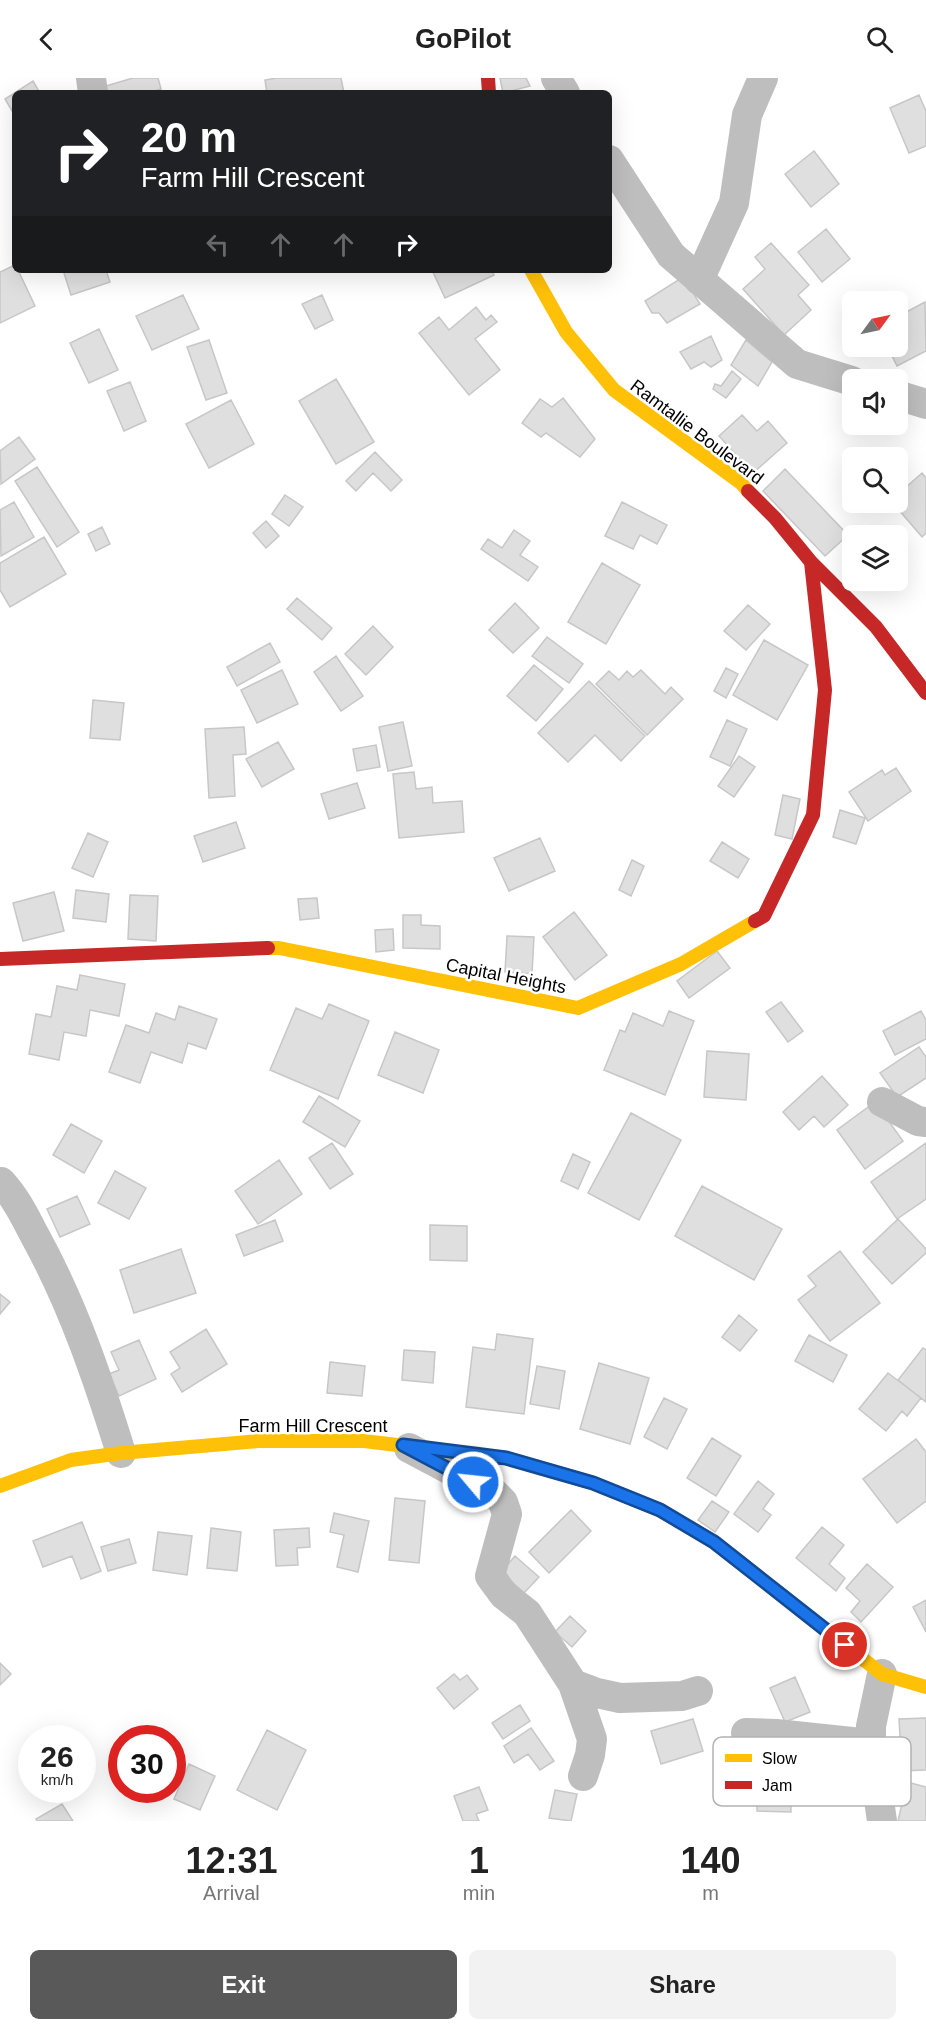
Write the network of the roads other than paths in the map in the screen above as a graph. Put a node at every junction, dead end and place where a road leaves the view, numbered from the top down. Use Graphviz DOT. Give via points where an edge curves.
graph roads {
  1 [pos="763,78"];
  2 [pos="612,165"];
  3 [pos="533,273"];
  4 [pos="699,280"];
  5 [pos="842,378"];
  6 [pos="908,398"];
  7 [pos="926,404"];
  8 [pos="811,561"];
  9 [pos="926,693"];
  10 [pos="0,959"];
  11 [pos="882,1102"];
  12 [pos="926,1122"];
  13 [pos="1,1182"];
  14 [pos="403,1445"];
  15 [pos="121,1453"];
  16 [pos="0,1486"];
  17 [pos="882,1674"];
  18 [pos="573,1684"];
  19 [pos="926,1687"];
  20 [pos="698,1691"];
  21 [pos="746,1733"];
  22 [pos="807,1737"];
  23 [pos="871,1737"];
  24 [pos="583,1776"];
  25 [pos="880,1806"];
  26 [pos="882,1821"];
  1 -- 4 [label="street" via="747,115 734,202"];
  2 -- 4 [label="street" via="671,255"];
  3 -- 8 [label="street, Ramtallie Boulevard" via="566,332 614,390 741,483"];
  4 -- 5 [label="street" via="797,364"];
  6 -- 7 [label="street"];
  8 -- 9 [label="street, Ramtallie Boulevard" via="876,627"];
  8 -- 10 [label="street, Capital Heights" via="825,690 813,815 764,916 681,964 578,1008 279,948"];
  11 -- 12 [label="street"];
  13 -- 15 [label="street" via="12,1194 55,1272 92,1360"];
  14 -- 15 [label="street, Farm Hill Crescent" via="258,1441"];
  14 -- 17 [label="street, Farm Hill Crescent" via="506,1458 593,1483 660,1510 714,1542"];
  14 -- 18 [label="street" via="494,1493 503,1502 507,1514 490,1576 504,1595 527,1613"];
  15 -- 16 [label="street, Farm Hill Crescent" via="71,1460"];
  17 -- 19 [label="street, Farm Hill Crescent"];
  17 -- 23 [label="street"];
  18 -- 20 [label="street" via="620,1698 682,1696"];
  18 -- 24 [label="street" via="592,1739"];
  21 -- 22 [label="street"];
  25 -- 26 [label="street"];
}
